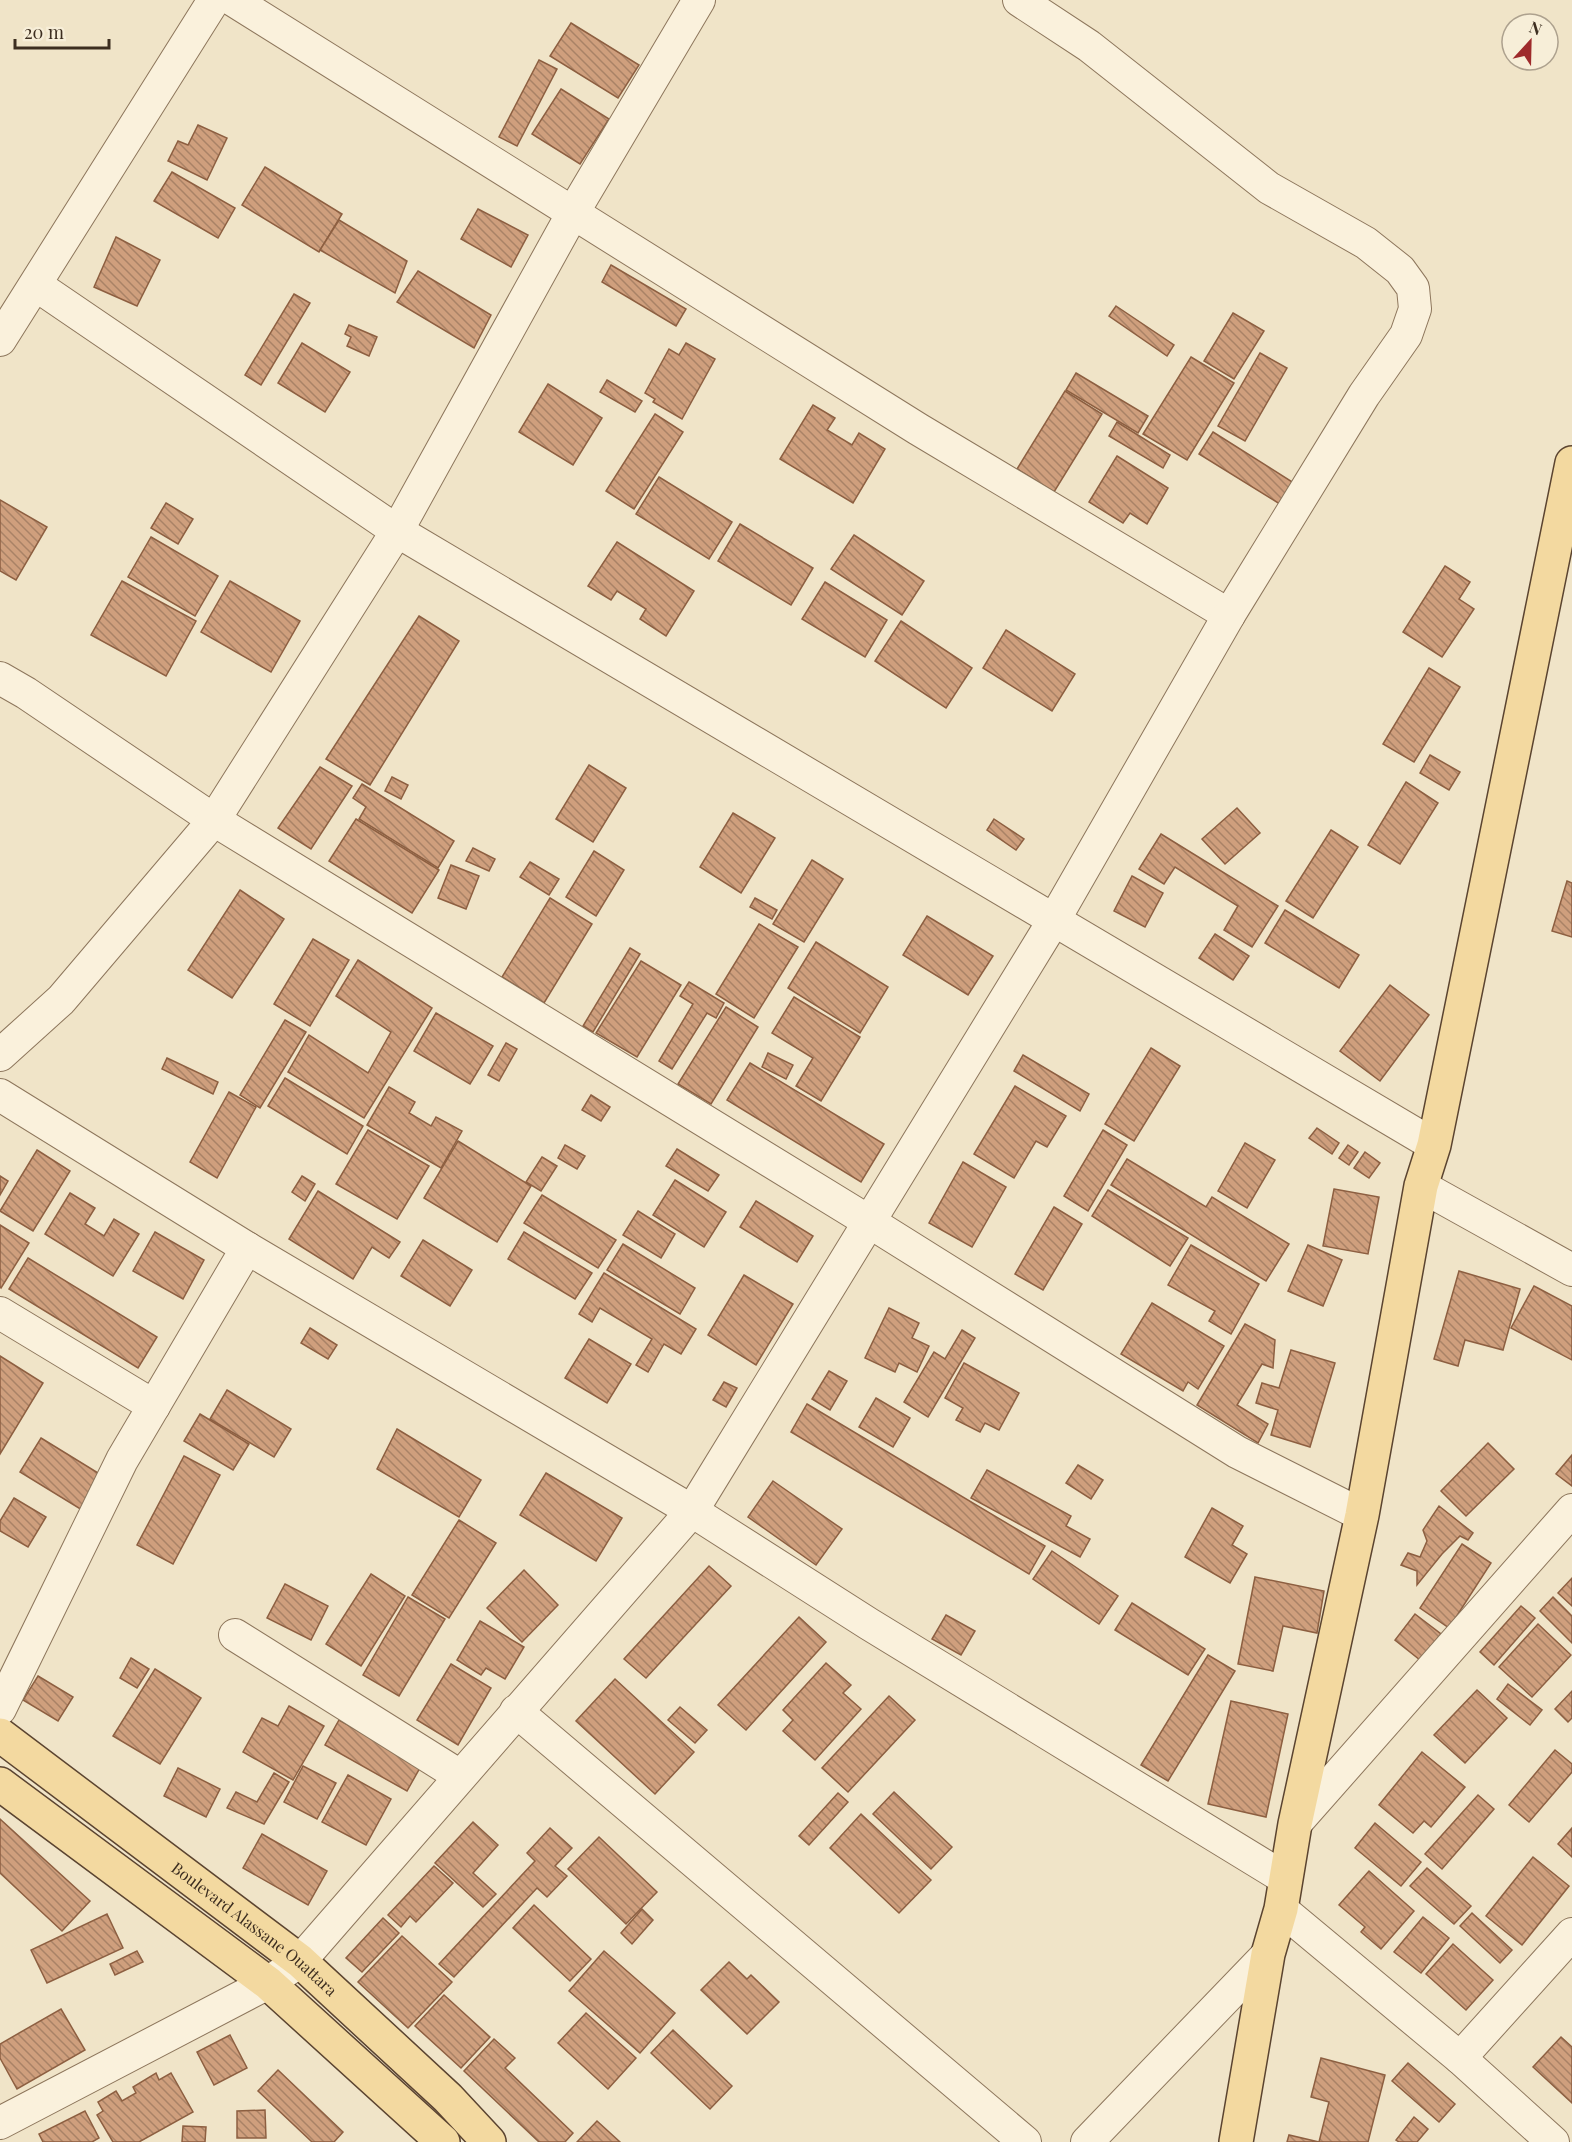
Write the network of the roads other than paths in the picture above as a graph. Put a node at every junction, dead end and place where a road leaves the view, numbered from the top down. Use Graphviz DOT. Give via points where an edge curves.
graph roads {
  1 [pos="214,0"];
  2 [pos="233,0"];
  3 [pos="699,0"];
  4 [pos="1019,0"];
  5 [pos="574,211"];
  6 [pos="36,285"];
  7 [pos="0,340"];
  8 [pos="1572,463"];
  9 [pos="397,531"];
  10 [pos="1229,615"];
  11 [pos="0,678"];
  12 [pos="214,820"];
  13 [pos="1054,920"];
  14 [pos="0,1055"];
  15 [pos="0,1095"];
  16 [pos="1434,1145"];
  17 [pos="1421,1186"];
  18 [pos="867,1221"];
  19 [pos="247,1248"];
  20 [pos="1572,1270"];
  21 [pos="0,1313"];
  22 [pos="154,1406"];
  23 [pos="1572,1510"];
  24 [pos="692,1511"];
  25 [pos="1362,1515"];
  26 [pos="235,1635"];
  27 [pos="0,1709"];
  28 [pos="516,1711"];
  29 [pos="0,1735"];
  30 [pos="460,1776"];
  31 [pos="0,1784"];
  32 [pos="1295,1824"];
  33 [pos="1283,1894"];
  34 [pos="1572,1934"];
  35 [pos="1268,1954"];
  36 [pos="300,1961"];
  37 [pos="268,1983"];
  38 [pos="1460,2058"];
  39 [pos="0,2123"];
  40 [pos="443,2142"];
  41 [pos="489,2142"];
  42 [pos="1025,2142"];
  43 [pos="1087,2142"];
  44 [pos="1236,2142"];
  45 [pos="1553,2142"];
  1 -- 6 [label="street"];
  2 -- 5 [label="street"];
  3 -- 5 [label="street"];
  4 -- 10 [label="street" via="1089,46 1269,188 1366,243 1400,270 1413,288 1415,309 1406,335 1364,395"];
  5 -- 9 [label="street"];
  5 -- 10 [label="street" via="918,429"];
  6 -- 7 [label="street"];
  6 -- 9 [label="street"];
  8 -- 16 [label="main road"];
  9 -- 12 [label="street"];
  9 -- 13 [label="street"];
  10 -- 13 [label="street"];
  11 -- 12 [label="street"];
  12 -- 14 [label="street" via="61,1000"];
  12 -- 18 [label="street"];
  13 -- 16 [label="street"];
  13 -- 18 [label="street"];
  15 -- 19 [label="street"];
  16 -- 17 [label="main road"];
  17 -- 20 [label="street"];
  17 -- 25 [label="main road"];
  18 -- 24 [label="street"];
  18 -- 25 [label="street" via="1237,1452"];
  19 -- 22 [label="street"];
  19 -- 24 [label="street"];
  21 -- 22 [label="street"];
  22 -- 27 [label="street" via="123,1460"];
  23 -- 32 [label="street"];
  24 -- 28 [label="street"];
  24 -- 33 [label="street"];
  25 -- 32 [label="main road"];
  26 -- 30 [label="street"];
  28 -- 30 [label="street"];
  28 -- 42 [label="street"];
  29 -- 36 [label="main road, Boulevard Alassane Ouattara"];
  30 -- 36 [label="street"];
  31 -- 37 [label="main road, Boulevard Alassane Ouattara"];
  32 -- 33 [label="main road"];
  33 -- 35 [label="main road"];
  33 -- 38 [label="street"];
  34 -- 38 [label="street"];
  35 -- 43 [label="street"];
  35 -- 44 [label="main road"];
  36 -- 37 [label="street"];
  36 -- 41 [label="main road, Boulevard Alassane Ouattara" via="448,2098"];
  37 -- 39 [label="street"];
  37 -- 40 [label="main road, Boulevard Alassane Ouattara"];
  38 -- 45 [label="street"];
}
